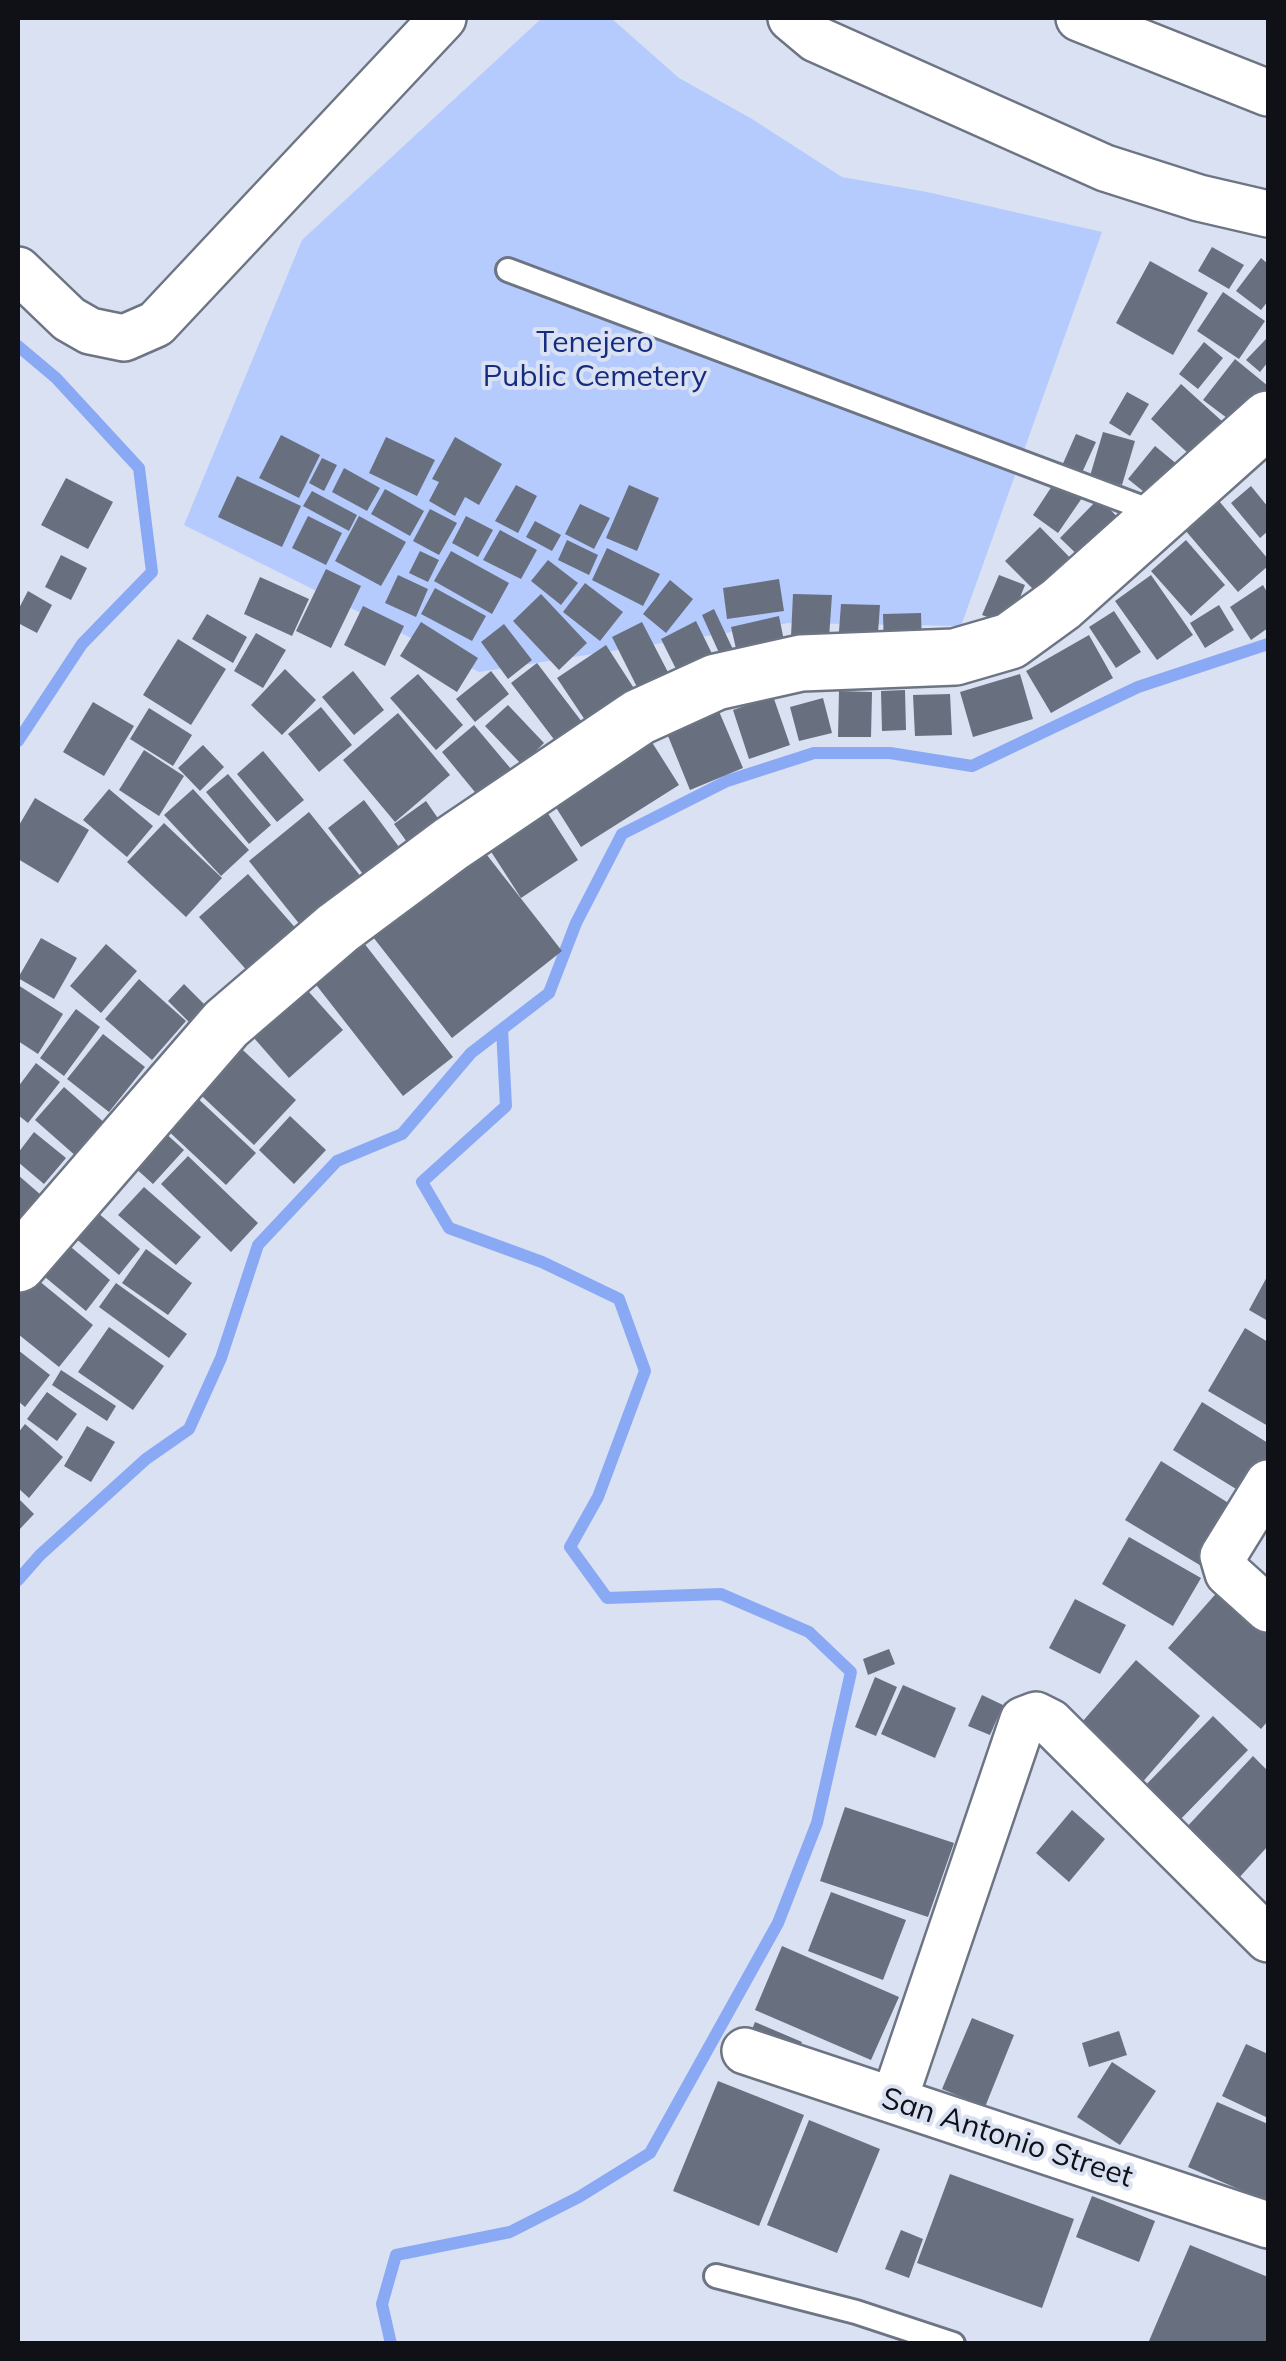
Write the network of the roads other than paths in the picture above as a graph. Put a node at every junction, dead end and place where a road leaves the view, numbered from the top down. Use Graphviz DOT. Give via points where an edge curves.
graph roads {
  1 [pos="443,18"];
  2 [pos="790,18"];
  3 [pos="1079,18"];
  4 [pos="1268,93"];
  5 [pos="1268,214"];
  6 [pos="18,270"];
  7 [pos="508,270"];
  8 [pos="1268,419"];
  9 [pos="1160,514"];
  10 [pos="18,1264"];
  11 [pos="1268,1483"];
  12 [pos="1268,1609"];
  13 [pos="1268,1938"];
  14 [pos="745,2051"];
  15 [pos="894,2100"];
  16 [pos="1268,2224"];
  17 [pos="716,2276"];
  18 [pos="882,2320"];
  19 [pos="873,2344"];
  20 [pos="954,2344"];
  1 -- 6 [label="street" via="156,324 124,338 90,331"];
  2 -- 5 [label="street" via="816,39 1105,168"];
  3 -- 4 [label="street"];
  7 -- 9 [label="lane"];
  8 -- 9 [label="street"];
  9 -- 10 [label="street" via="1010,641 955,657 801,663 716,682 639,717 451,844 226,1024"];
  11 -- 12 [label="street" via="1223,1556 1228,1573"];
  13 -- 15 [label="street" via="1050,1722 1036,1715 1023,1720"];
  14 -- 15 [label="street, San Antonio Street"];
  15 -- 16 [label="street, San Antonio Street"];
  17 -- 18 [label="lane"];
  18 -- 19 [label="lane"];
  18 -- 20 [label="lane"];
}
